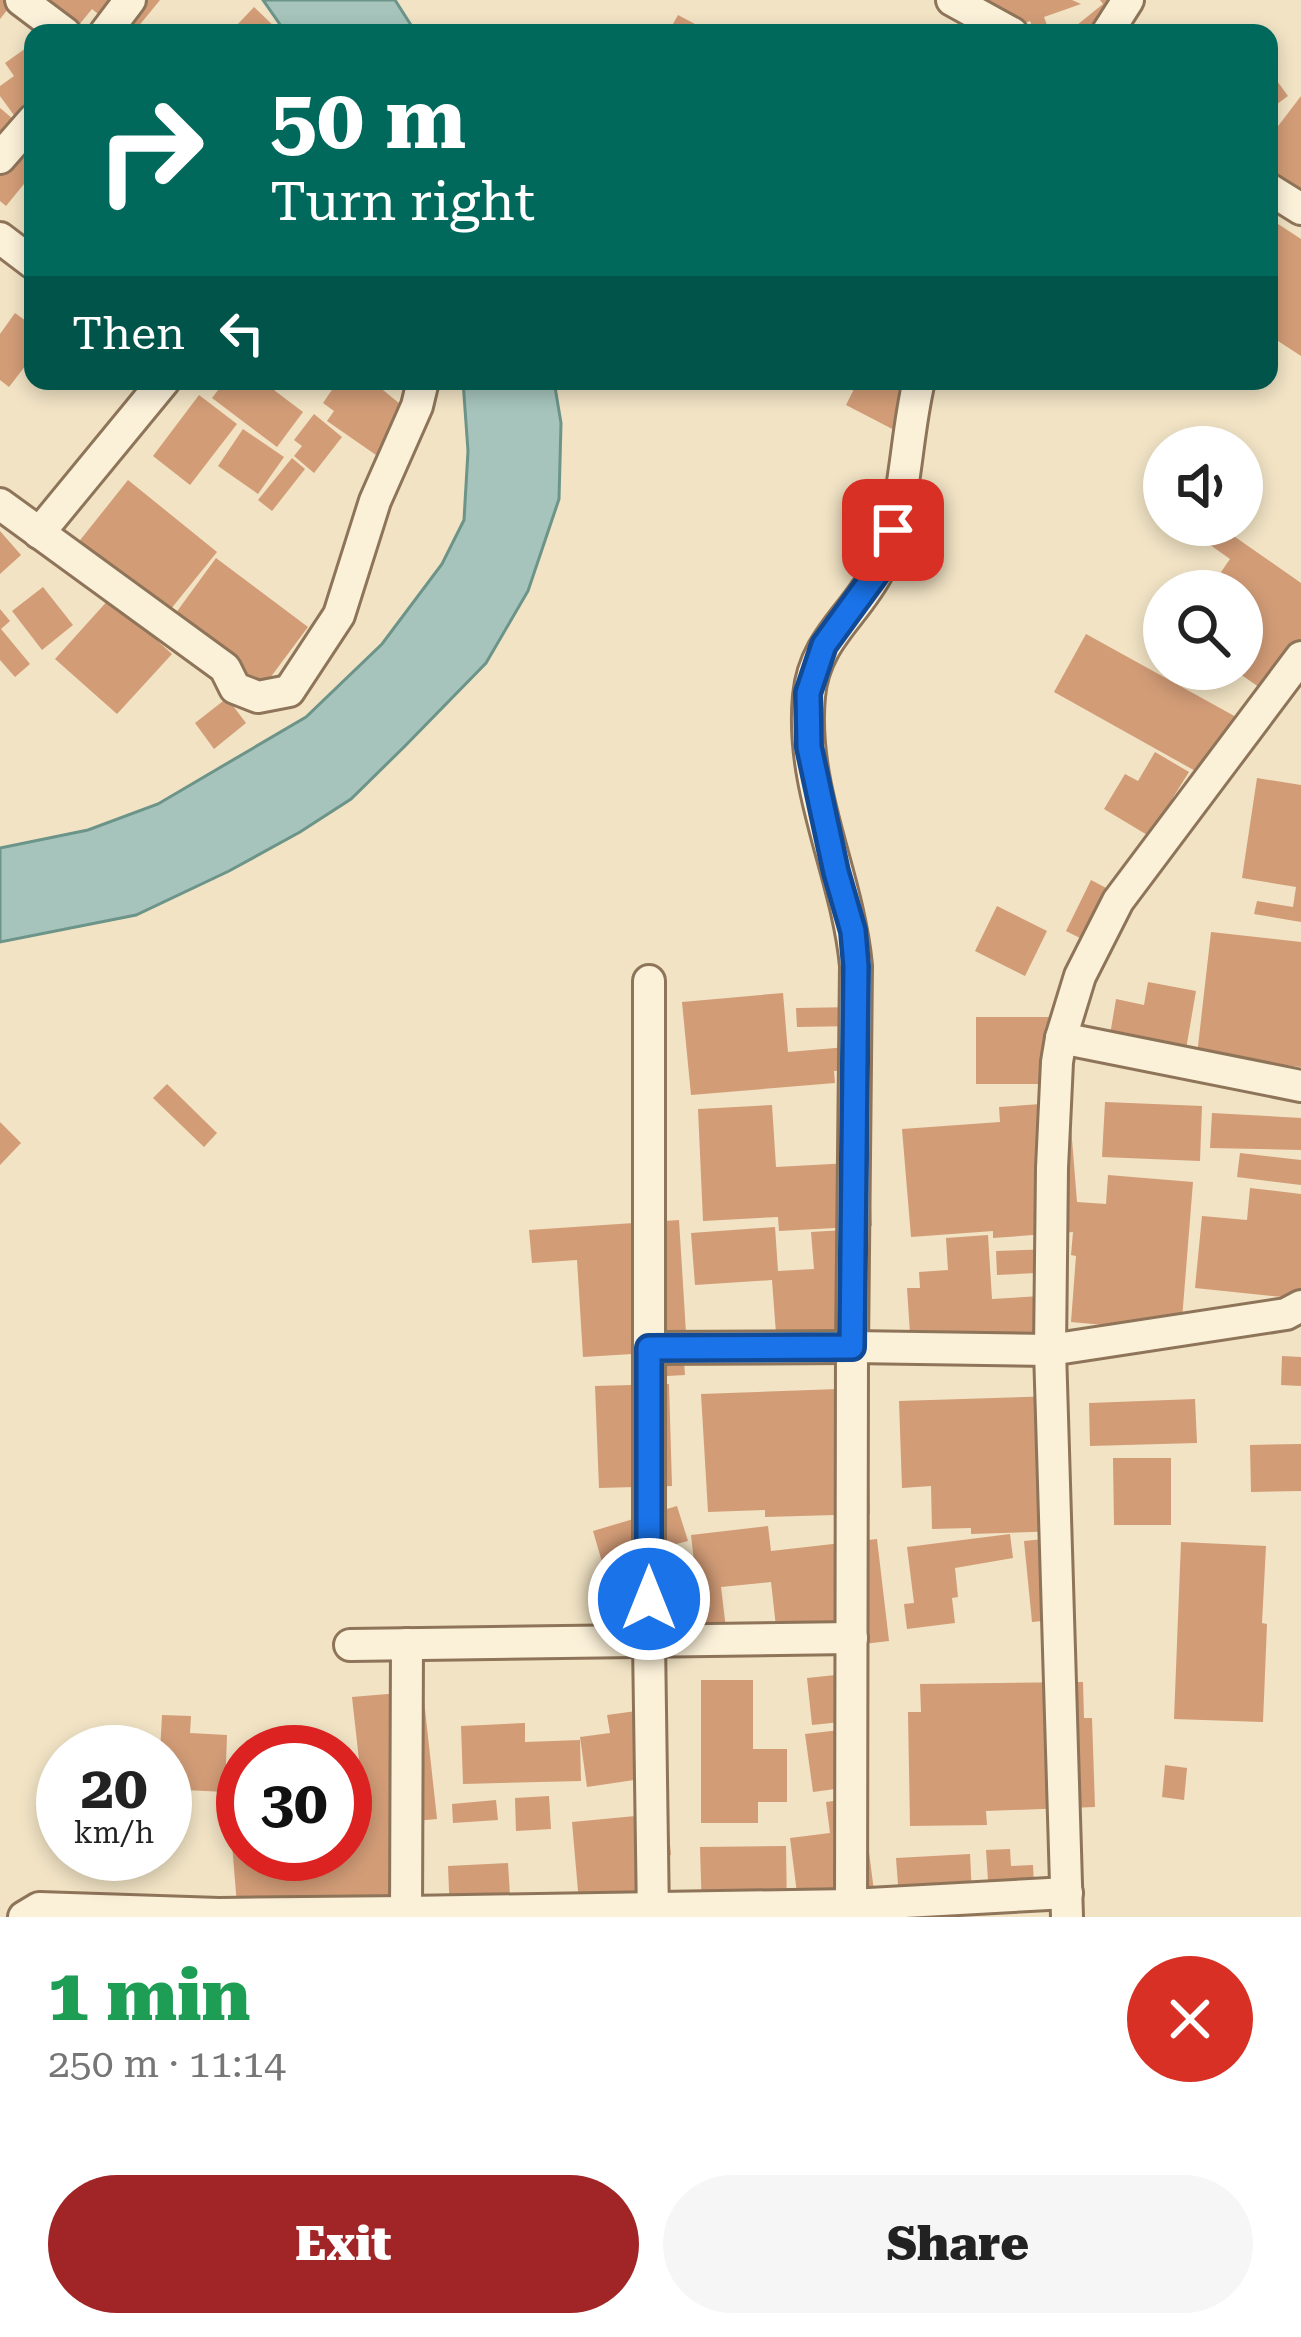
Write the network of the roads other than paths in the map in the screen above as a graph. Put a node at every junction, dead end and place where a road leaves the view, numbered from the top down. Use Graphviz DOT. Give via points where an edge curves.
graph roads {
  1 [pos="21,0"];
  2 [pos="130,0"];
  3 [pos="952,0"];
  4 [pos="53,24"];
  5 [pos="112,24"];
  6 [pos="996,24"];
  7 [pos="24,130"];
  8 [pos="0,158"];
  9 [pos="0,238"];
  10 [pos="24,256"];
  11 [pos="157,390"];
  12 [pos="421,390"];
  13 [pos="918,390"];
  14 [pos="0,504"];
  15 [pos="39,533"];
  16 [pos="1301,657"];
  17 [pos="649,981"];
  18 [pos="1061,1038"];
  19 [pos="1301,1086"];
  20 [pos="1301,1306"];
  21 [pos="852,1347"];
  22 [pos="649,1348"];
  23 [pos="1050,1350"];
  24 [pos="852,1638"];
  25 [pos="649,1641"];
  26 [pos="407,1644"];
  27 [pos="350,1645"];
  28 [pos="1067,1905"];
  29 [pos="851,1911"];
  30 [pos="653,1912"];
  31 [pos="34,1914"];
  32 [pos="406,1914"];
  33 [pos="219,1916"];
  1 -- 4 [label="street"];
  2 -- 5 [label="street"];
  3 -- 6 [label="street"];
  7 -- 8 [label="street"];
  9 -- 10 [label="street"];
  11 -- 15 [label="street"];
  12 -- 15 [label="street" via="339,614 289,691 258,697 235,688 225,668"];
  13 -- 21 [label="street" via="893,530 878,571 824,645 808,693 809,747 856,966"];
  14 -- 15 [label="street"];
  16 -- 18 [label="street" via="1118,901 1080,976"];
  17 -- 22 [label="street"];
  18 -- 19 [label="street"];
  18 -- 23 [label="street"];
  20 -- 23 [label="street" via="1286,1315"];
  21 -- 22 [label="street"];
  21 -- 23 [label="street"];
  21 -- 24 [label="street"];
  22 -- 25 [label="street"];
  23 -- 28 [label="street"];
  24 -- 25 [label="street"];
  24 -- 29 [label="street"];
  25 -- 26 [label="street"];
  25 -- 30 [label="street"];
  26 -- 27 [label="street"];
  26 -- 32 [label="street"];
  28 -- 29 [label="street"];
  29 -- 30 [label="street"];
  30 -- 32 [label="street"];
  31 -- 33 [label="street"];
  32 -- 33 [label="street"];
}
